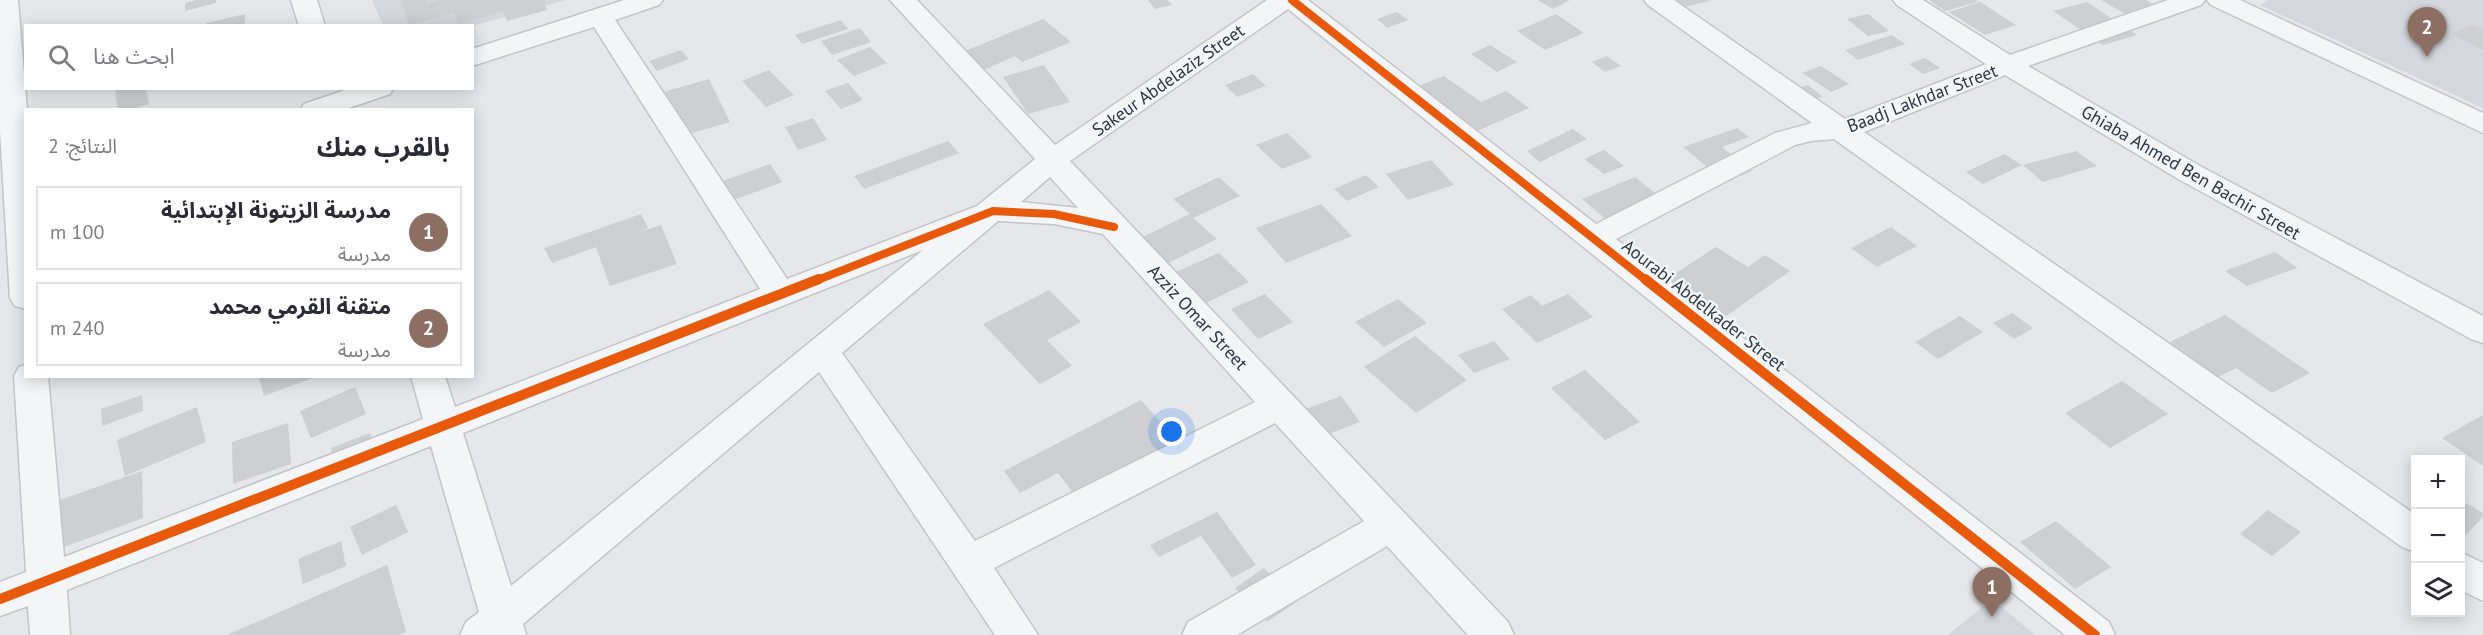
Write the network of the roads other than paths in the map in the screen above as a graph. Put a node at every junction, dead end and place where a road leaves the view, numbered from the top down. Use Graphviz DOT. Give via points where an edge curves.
graph roads {
  1 [pos="5,0"];
  2 [pos="304,0"];
  3 [pos="650,0"];
  4 [pos="903,0"];
  5 [pos="1284,0"];
  6 [pos="1292,0"];
  7 [pos="1657,0"];
  8 [pos="1906,0"];
  9 [pos="2192,0"];
  10 [pos="2220,0"];
  11 [pos="600,16"];
  12 [pos="311,24"];
  13 [pos="474,57"];
  14 [pos="2004,66"];
  15 [pos="373,90"];
  16 [pos="331,102"];
  17 [pos="2483,124"];
  18 [pos="1844,130"];
  19 [pos="1052,160"];
  20 [pos="15,201"];
  21 [pos="993,211"];
  22 [pos="1114,227"];
  23 [pos="1593,238"];
  24 [pos="24,280"];
  25 [pos="780,294"];
  26 [pos="2483,331"];
  27 [pos="823,351"];
  28 [pos="31,378"];
  29 [pos="429,378"];
  30 [pos="1280,405"];
  31 [pos="444,425"];
  32 [pos="1391,524"];
  33 [pos="2411,533"];
  34 [pos="967,564"];
  35 [pos="2465,571"];
  36 [pos="46,580"];
  37 [pos="2483,584"];
  38 [pos="0,599"];
  39 [pos="495,629"];
  40 [pos="50,635"];
  41 [pos="1018,635"];
  42 [pos="1202,635"];
  43 [pos="1494,635"];
  44 [pos="2095,635"];
  1 -- 20 [label="street"];
  2 -- 12 [label="street"];
  3 -- 11 [label="street"];
  4 -- 19 [label="street, Azziz Omar Street"];
  5 -- 19 [label="street, Sakeur Abdelaziz Street"];
  6 -- 23 [label="street, Aourabi Abdelkader Street"];
  7 -- 18 [label="street"];
  8 -- 14 [label="street, Ghiaba Ahmed Ben Bachir Street"];
  9 -- 14 [label="street, Baadj Lakhdar Street"];
  10 -- 17 [label="street"];
  11 -- 13 [label="street"];
  11 -- 25 [label="street"];
  14 -- 18 [label="street, Baadj Lakhdar Street"];
  14 -- 26 [label="street, Ghiaba Ahmed Ben Bachir Street" via="2337,255"];
  15 -- 16 [label="street"];
  18 -- 23 [label="street, Baadj Lakhdar Street" via="1809,132 1785,139"];
  18 -- 33 [label="street"];
  19 -- 21 [label="street, Sakeur Abdelaziz Street"];
  19 -- 22 [label="street, Azziz Omar Street"];
  20 -- 24 [label="street"];
  21 -- 22 [label="street" via="1057,213"];
  21 -- 25 [label="street"];
  21 -- 27 [label="street, Sakeur Abdelaziz Street"];
  22 -- 30 [label="street, Azziz Omar Street"];
  23 -- 44 [label="street, Aourabi Abdelkader Street"];
  25 -- 31 [label="street"];
  27 -- 34 [label="street"];
  27 -- 39 [label="street, Sakeur Abdelaziz Street"];
  28 -- 36 [label="street"];
  29 -- 31 [label="street"];
  30 -- 32 [label="street, Azziz Omar Street"];
  30 -- 34 [label="street"];
  31 -- 36 [label="street"];
  31 -- 39 [label="street"];
  32 -- 42 [label="street"];
  32 -- 43 [label="street, Azziz Omar Street"];
  34 -- 41 [label="street"];
  35 -- 37 [label="street"];
  36 -- 38 [label="street"];
  36 -- 40 [label="street"];
}
